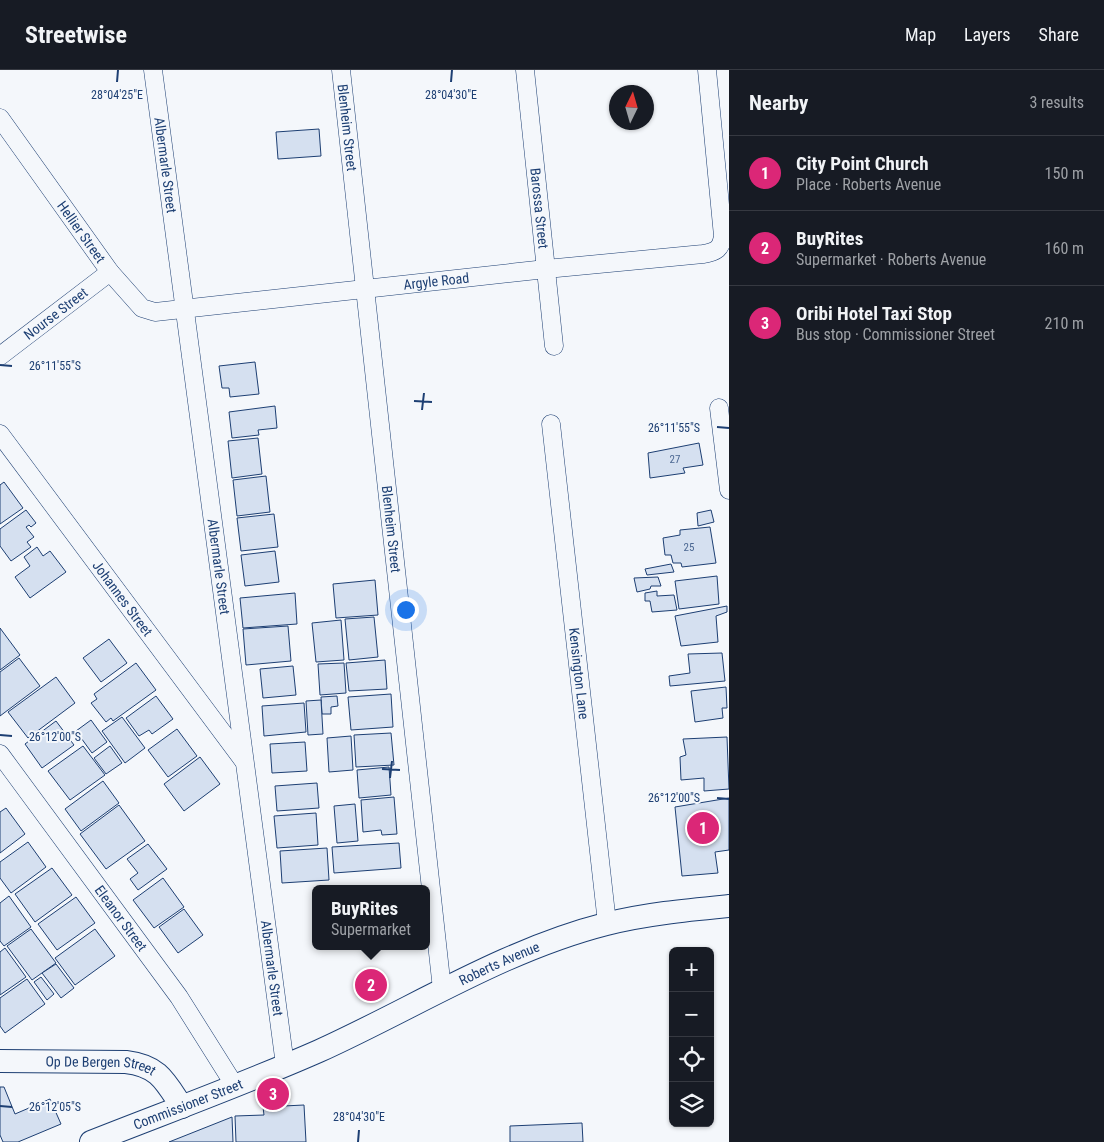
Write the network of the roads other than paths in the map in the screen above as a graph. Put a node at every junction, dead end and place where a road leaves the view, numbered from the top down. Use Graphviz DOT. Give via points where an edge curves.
graph roads {
  1 [pos="153,70"];
  2 [pos="341,70"];
  3 [pos="525,70"];
  4 [pos="707,70"];
  5 [pos="0,118"];
  6 [pos="546,269"];
  7 [pos="110,272"];
  8 [pos="365,290"];
  9 [pos="184,308"];
  10 [pos="554,346"];
  11 [pos="0,356"];
  12 [pos="719,408"];
  13 [pos="551,424"];
  14 [pos="0,434"];
  15 [pos="729,490"];
  16 [pos="0,754"];
  17 [pos="244,763"];
  18 [pos="729,906"];
  19 [pos="607,923"];
  20 [pos="442,989"];
  21 [pos="0,1061"];
  22 [pos="285,1065"];
  23 [pos="235,1086"];
  24 [pos="182,1107"];
  25 [pos="91,1142"];
  1 -- 9 [label="street, Albermarle Street"];
  2 -- 8 [label="street, Blenheim Street"];
  3 -- 6 [label="street, Barossa Street"];
  4 -- 6 [label="street, Argyle Road" via="723,236 720,248 688,255"];
  5 -- 7 [label="street, Hellier Street"];
  6 -- 8 [label="street, Argyle Road"];
  6 -- 10 [label="street, Barossa Street"];
  7 -- 9 [label="street, Hellier Street" via="147,311"];
  7 -- 11 [label="street, Nourse Street"];
  8 -- 9 [label="street, Argyle Road"];
  8 -- 20 [label="street, Blenheim Street"];
  9 -- 17 [label="street, Albermarle Street"];
  12 -- 15 [label="street"];
  13 -- 19 [label="street, Kensington Lane"];
  14 -- 17 [label="street, Johannes Street"];
  16 -- 23 [label="street, Eleanor Street" via="179,997"];
  17 -- 22 [label="street, Albermarle Street"];
  18 -- 19 [label="main road, Roberts Avenue"];
  19 -- 20 [label="main road, Roberts Avenue" via="551,941"];
  20 -- 22 [label="main road, Roberts Avenue"];
  21 -- 24 [label="main road, Op De Bergen Street" via="142,1064 160,1076"];
  22 -- 23 [label="main road, Commissioner Street"];
  23 -- 24 [label="main road, Commissioner Street"];
  24 -- 25 [label="main road, Commissioner Street"];
}
